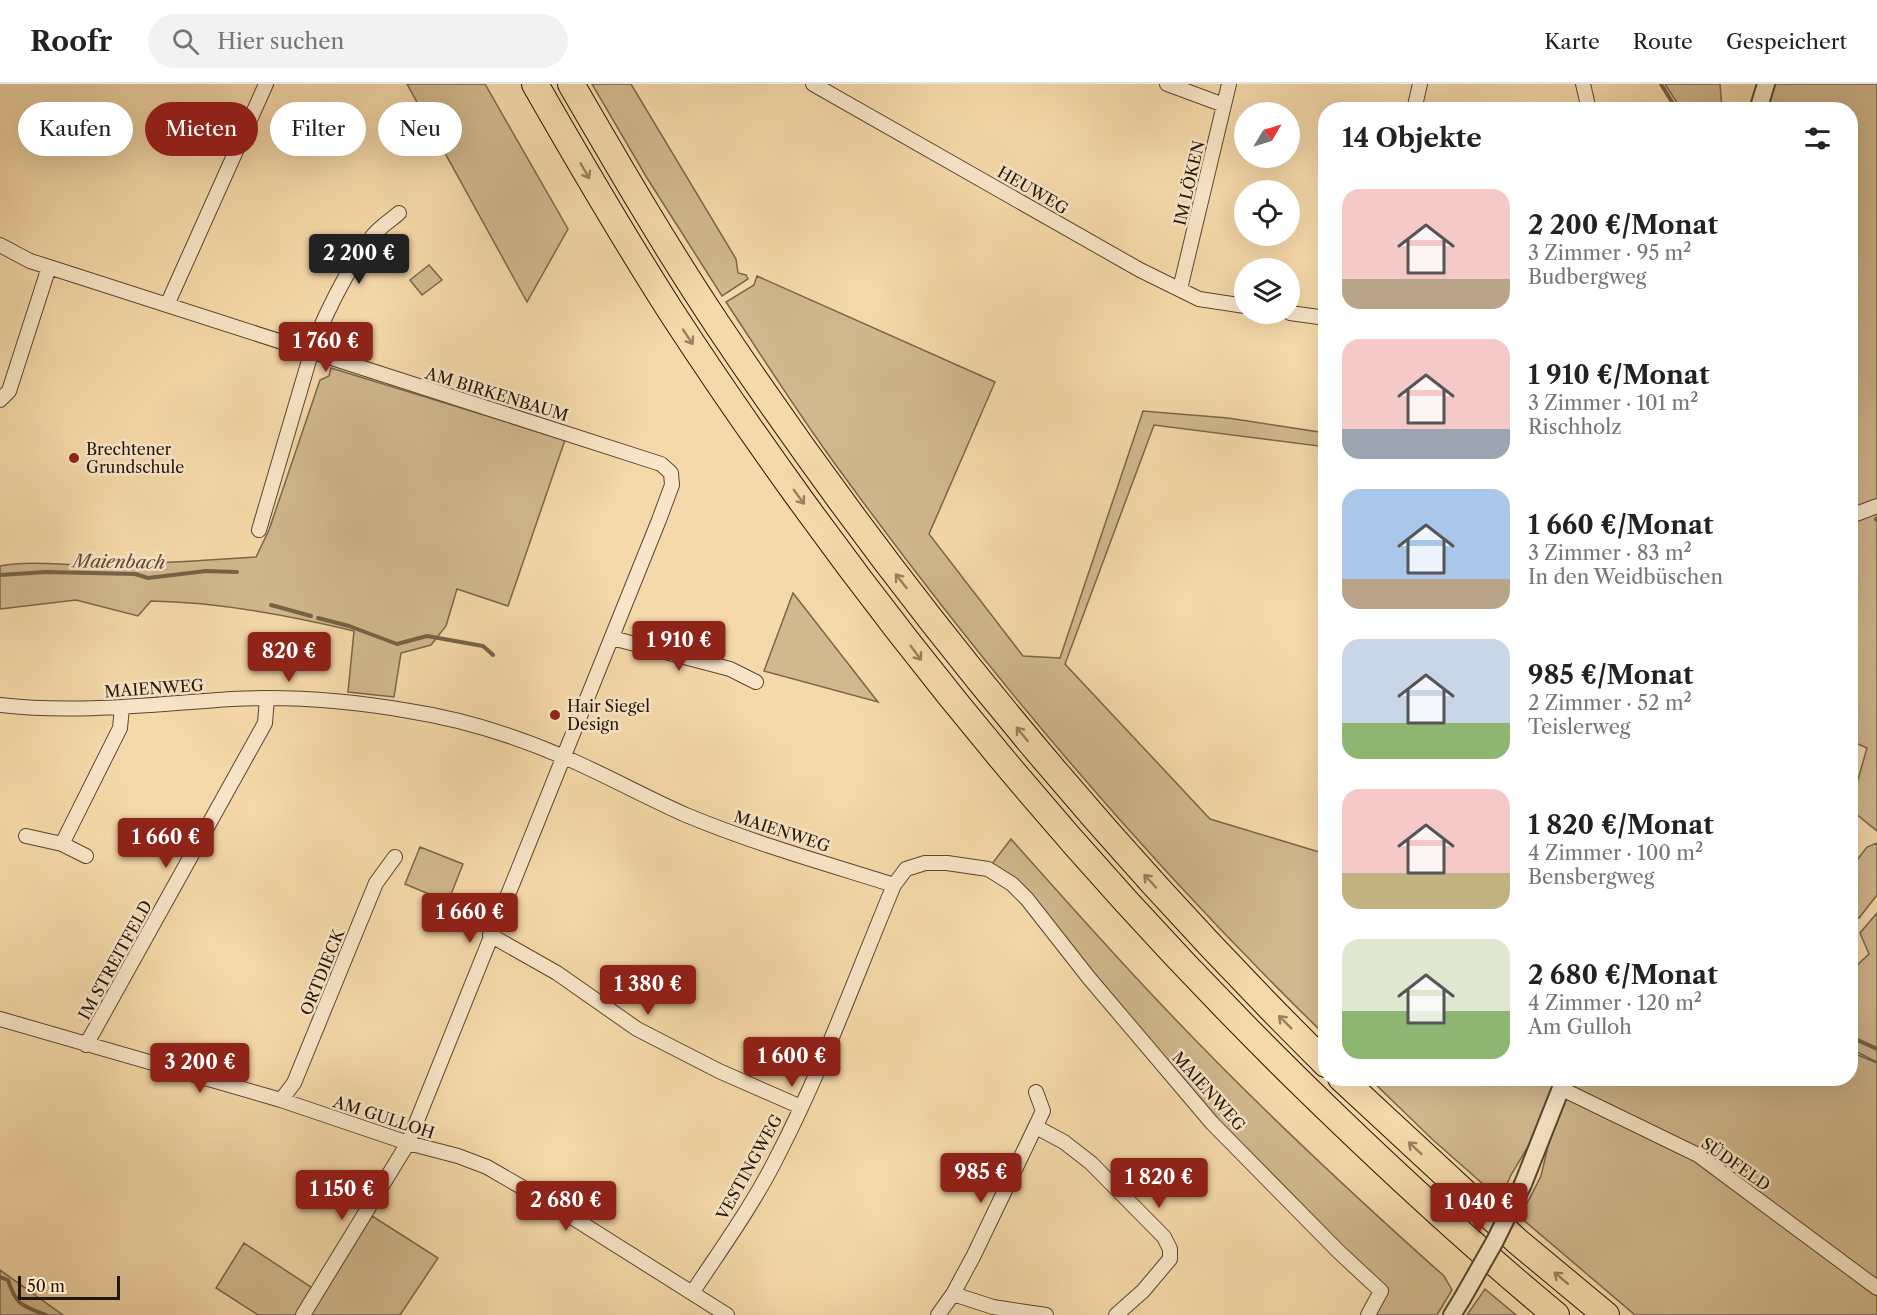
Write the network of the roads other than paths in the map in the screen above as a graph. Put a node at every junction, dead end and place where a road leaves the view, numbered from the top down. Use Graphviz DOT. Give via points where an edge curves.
graph roads {
  1 [pos="266,84"];
  2 [pos="535,84"];
  3 [pos="571,84"];
  4 [pos="813,84"];
  5 [pos="1167,84"];
  6 [pos="1229,84"];
  7 [pos="1420,84"];
  8 [pos="1583,84"];
  9 [pos="1766,84"];
  10 [pos="1416,102"];
  11 [pos="1587,102"];
  12 [pos="1760,102"];
  13 [pos="1224,105"];
  14 [pos="399,213"];
  15 [pos="0,245"];
  16 [pos="48,267"];
  17 [pos="1180,289"];
  18 [pos="1234,304"];
  19 [pos="167,305"];
  20 [pos="1300,314"];
  21 [pos="1318,317"];
  22 [pos="312,352"];
  23 [pos="0,400"];
  24 [pos="1877,506"];
  25 [pos="1858,513"];
  26 [pos="259,530"];
  27 [pos="612,638"];
  28 [pos="756,682"];
  29 [pos="267,699"];
  30 [pos="0,705"];
  31 [pos="122,707"];
  32 [pos="563,757"];
  33 [pos="26,836"];
  34 [pos="62,844"];
  35 [pos="86,856"];
  36 [pos="395,857"];
  37 [pos="894,885"];
  38 [pos="490,935"];
  39 [pos="0,1019"];
  40 [pos="86,1045"];
  41 [pos="1318,1056"];
  42 [pos="1350,1086"];
  43 [pos="1563,1086"];
  44 [pos="1568,1086"];
  45 [pos="1036,1092"];
  46 [pos="281,1100"];
  47 [pos="801,1107"];
  48 [pos="1036,1126"];
  49 [pos="408,1143"];
  50 [pos="1877,1288"];
  51 [pos="692,1293"];
  52 [pos="953,1294"];
  53 [pos="303,1315"];
  54 [pos="727,1315"];
  55 [pos="938,1315"];
  56 [pos="1046,1315"];
  57 [pos="1116,1315"];
  58 [pos="1368,1315"];
  59 [pos="1452,1315"];
  60 [pos="1556,1315"];
  61 [pos="1606,1315"];
  1 -- 19 [label="street"];
  2 -- 60 [label="highway, one-way" via="673,314 759,441 844,560 1025,788 1235,1018 1405,1182"];
  41 -- 3 [label="highway, one-way" via="1135,865 1049,766 880,555 715,321"];
  4 -- 17 [label="street, HEUWEG"];
  5 -- 13 [label="street"];
  6 -- 13 [label="street, IM LÖKEN"];
  7 -- 10 [label="street"];
  8 -- 11 [label="street"];
  9 -- 12 [label="street"];
  13 -- 17 [label="street, IM LÖKEN"];
  14 -- 22 [label="street" via="372,236 344,280 322,322"];
  15 -- 16 [label="street, AM BIRKENBAUM"];
  16 -- 19 [label="street, AM BIRKENBAUM"];
  16 -- 23 [label="street" via="9,391"];
  17 -- 18 [label="street, HEUWEG" via="1199,298"];
  19 -- 22 [label="street, AM BIRKENBAUM"];
  20 -- 21 [label="street"];
  22 -- 26 [label="street"];
  22 -- 27 [label="street, AM BIRKENBAUM" via="590,440 661,464 671,472 672,485"];
  24 -- 25 [label="street"];
  27 -- 28 [label="street" via="730,669"];
  27 -- 32 [label="street"];
  29 -- 31 [label="street, MAIENWEG"];
  29 -- 32 [label="street, MAIENWEG" via="363,704 457,719"];
  29 -- 40 [label="street, IM STREITFELD" via="266,723"];
  30 -- 31 [label="street, MAIENWEG" via="39,710"];
  31 -- 34 [label="street" via="120,728"];
  32 -- 37 [label="street, MAIENWEG" via="686,815"];
  32 -- 38 [label="street"];
  33 -- 34 [label="street"];
  34 -- 35 [label="street"];
  36 -- 46 [label="street, ORTDIECK" via="376,883 294,1083"];
  37 -- 47 [label="street, VESTINGWEG"];
  37 -- 58 [label="street, MAIENWEG" via="906,869 925,863 988,869 1012,884 1212,1123 1381,1291"];
  38 -- 47 [label="street" via="557,973 638,1029"];
  38 -- 49 [label="street"];
  39 -- 40 [label="street, AM GULLOH"];
  40 -- 46 [label="street, AM GULLOH"];
  61 -- 42 [label="highway, one-way" via="1517,1241"];
  43 -- 59 [label="street, bridge" via="1523,1184"];
  44 -- 50 [label="street, SÜDFELD" via="1698,1155"];
  45 -- 48 [label="street" via="1043,1111"];
  46 -- 49 [label="street, AM GULLOH"];
  47 -- 51 [label="street, VESTINGWEG" via="771,1169"];
  48 -- 52 [label="street"];
  48 -- 57 [label="street" via="1091,1163 1164,1237 1170,1249 1170,1258 1143,1291"];
  49 -- 51 [label="street, AM GULLOH" via="487,1167"];
  49 -- 53 [label="street"];
  51 -- 54 [label="street, AM GULLOH"];
  52 -- 55 [label="street"];
  52 -- 56 [label="street" via="993,1307"];
}
